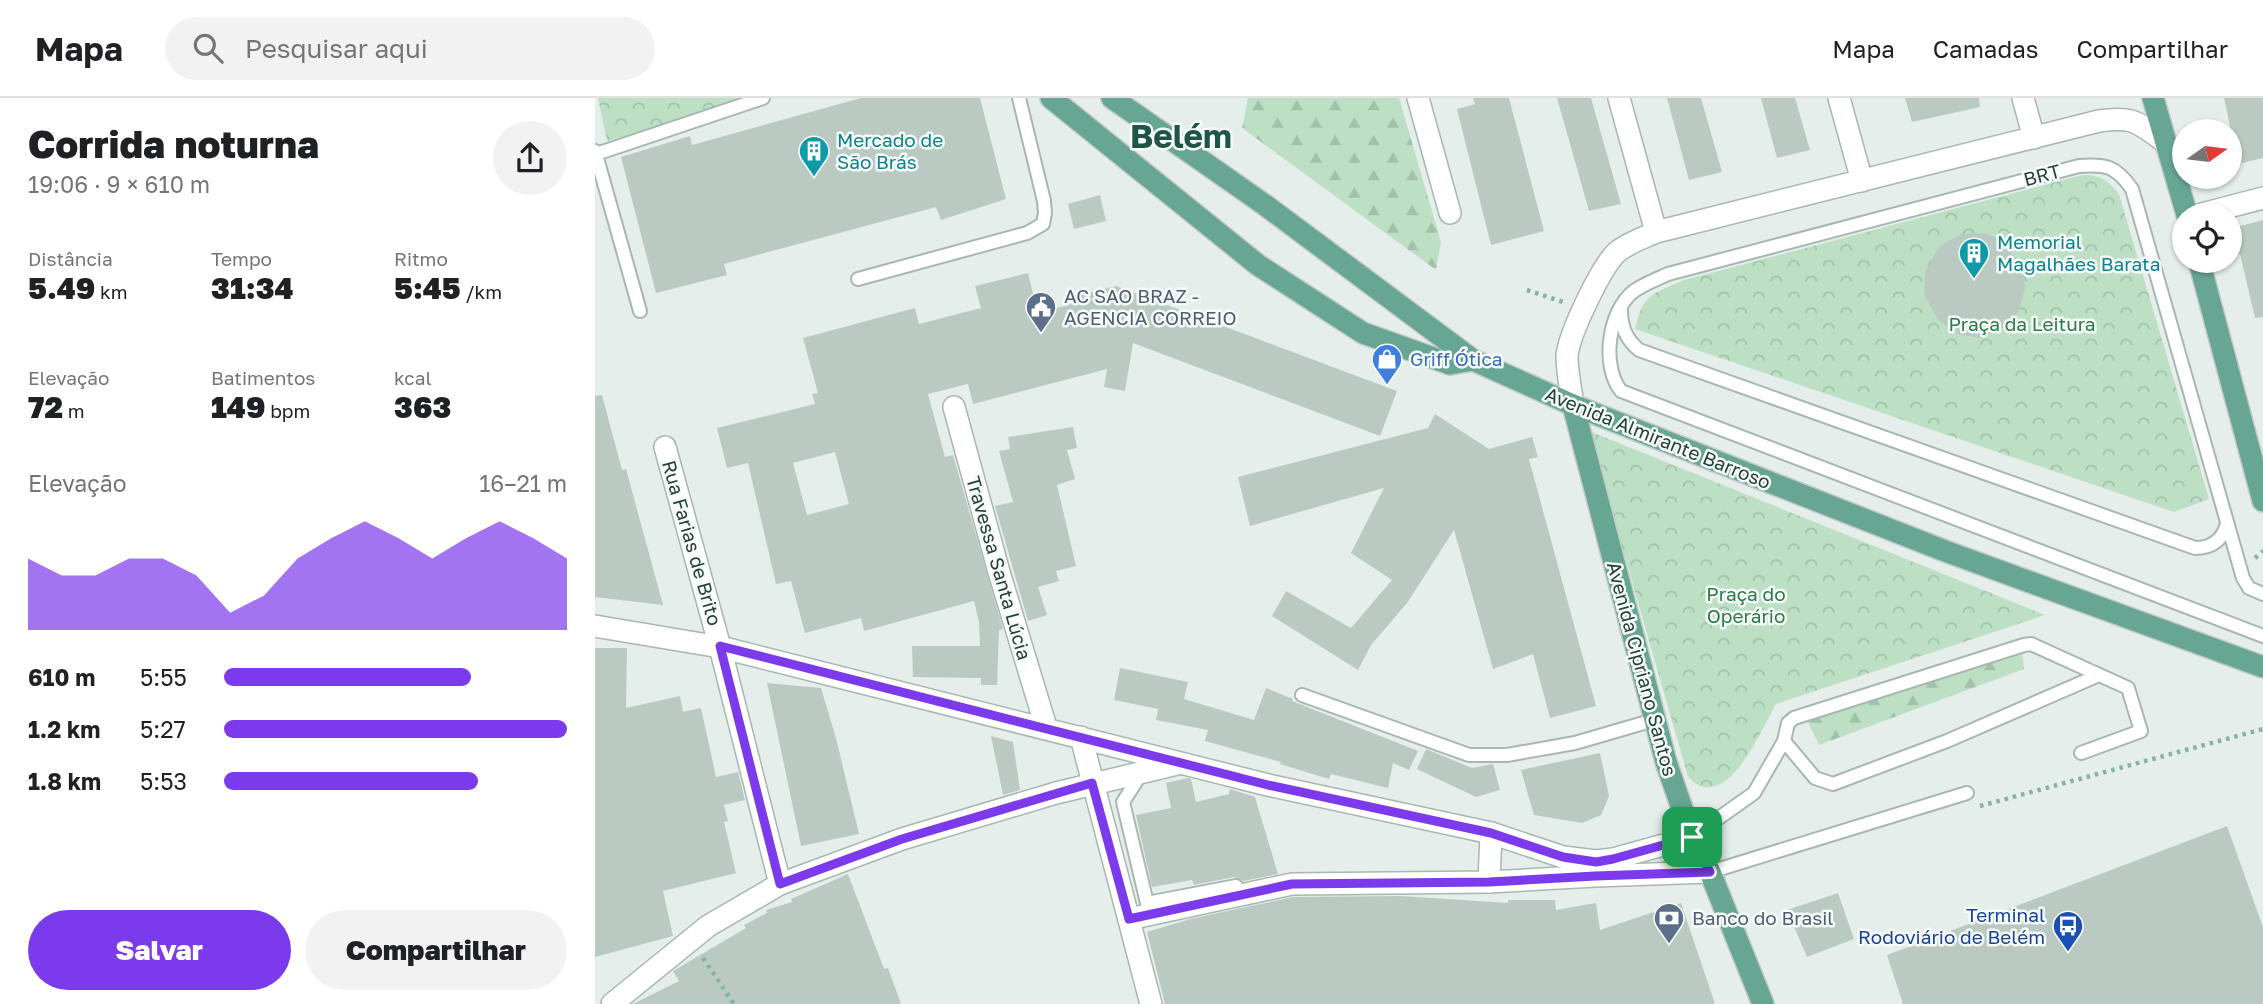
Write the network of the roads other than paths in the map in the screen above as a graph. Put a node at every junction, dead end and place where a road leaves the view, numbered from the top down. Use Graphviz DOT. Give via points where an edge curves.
graph roads {
  1 [pos="763,98"];
  2 [pos="1019,98"];
  3 [pos="1051,98"];
  4 [pos="1112,98"];
  5 [pos="1418,98"];
  6 [pos="1619,98"];
  7 [pos="1839,98"];
  8 [pos="2023,98"];
  9 [pos="2153,98"];
  10 [pos="2034,138"];
  11 [pos="2165,142"];
  12 [pos="595,152"];
  13 [pos="1862,181"];
  14 [pos="2263,198"];
  15 [pos="2183,203"];
  16 [pos="2242,203"];
  17 [pos="1450,213"];
  18 [pos="1656,232"];
  19 [pos="2202,273"];
  20 [pos="858,279"];
  21 [pos="1621,310"];
  22 [pos="640,312"];
  23 [pos="1473,360"];
  24 [pos="1573,405"];
  25 [pos="954,407"];
  26 [pos="665,447"];
  27 [pos="2263,501"];
  28 [pos="2227,523"];
  29 [pos="2263,594"];
  30 [pos="595,626"];
  31 [pos="2263,636"];
  32 [pos="720,646"];
  33 [pos="2263,667"];
  34 [pos="2099,675"];
  35 [pos="1302,695"];
  36 [pos="1654,720"];
  37 [pos="1046,727"];
  38 [pos="1081,737"];
  39 [pos="1784,741"];
  40 [pos="2081,753"];
  41 [pos="1179,763"];
  42 [pos="1141,774"];
  43 [pos="1092,783"];
  44 [pos="1967,793"];
  45 [pos="1491,833"];
  46 [pos="1692,837"];
  47 [pos="1710,872"];
  48 [pos="1283,876"];
  49 [pos="1489,882"];
  50 [pos="780,884"];
  51 [pos="1129,919"];
  52 [pos="612,1004"];
  53 [pos="1150,1004"];
  54 [pos="1763,1004"];
  1 -- 12 [label="lane"];
  2 -- 20 [label="lane" via="1045,213 1042,224 1027,233"];
  3 -- 23 [label="main road" via="1258,265 1363,333 1450,364"];
  4 -- 23 [label="main road, Avenida Almirante Barroso"];
  5 -- 17 [label="street"];
  6 -- 18 [label="street"];
  7 -- 13 [label="street"];
  8 -- 10 [label="street"];
  9 -- 11 [label="main road"];
  10 -- 11 [label="street" via="2122,118 2137,121"];
  10 -- 13 [label="street"];
  11 -- 15 [label="main road"];
  12 -- 22 [label="lane"];
  13 -- 18 [label="street"];
  14 -- 16 [label="street"];
  18 -- 24 [label="street" via="1611,258 1583,309 1567,355"];
  19 -- 27 [label="main road"];
  21 -- 28 [label="lane" via="1625,333 1639,350 2195,548 2210,546 2221,538"];
  21 -- 28 [label="lane, BRT" via="1633,292 1668,274 2079,166 2109,167 2122,174 2132,189"];
  21 -- 31 [label="lane, BRT" via="1608,352 1610,370 1621,391"];
  23 -- 24 [label="main road, Avenida Almirante Barroso"];
  24 -- 33 [label="main road, Avenida Almirante Barroso" via="1945,551"];
  24 -- 36 [label="main road, Avenida Cipriano Santos"];
  25 -- 37 [label="street, Travessa Santa Lúcia"];
  26 -- 32 [label="street, Rua Farias de Brito"];
  28 -- 29 [label="lane, BRT" via="2246,583"];
  30 -- 32 [label="street"];
  32 -- 37 [label="street"];
  32 -- 50 [label="street, Rua Farias de Brito"];
  34 -- 39 [label="lane" via="2031,643 1794,718 1788,723"];
  34 -- 39 [label="lane" via="1833,784 1815,778"];
  34 -- 40 [label="lane" via="2128,688 2141,731"];
  35 -- 36 [label="lane" via="1469,755 1507,755 1575,743"];
  36 -- 46 [label="main road, Avenida Cipriano Santos"];
  37 -- 38 [label="street"];
  38 -- 41 [label="street"];
  38 -- 43 [label="street"];
  39 -- 46 [label="lane" via="1754,793"];
  41 -- 42 [label="street"];
  41 -- 45 [label="street"];
  42 -- 43 [label="street"];
  42 -- 48 [label="lane" via="1123,802 1147,903"];
  43 -- 50 [label="street" via="902,839"];
  43 -- 51 [label="street"];
  44 -- 47 [label="lane"];
  45 -- 46 [label="street" via="1563,857 1596,862"];
  45 -- 49 [label="street"];
  46 -- 47 [label="main road, Avenida Cipriano Santos"];
  47 -- 49 [label="street"];
  47 -- 54 [label="main road, Avenida Cipriano Santos"];
  49 -- 51 [label="street" via="1292,884"];
  50 -- 52 [label="street" via="708,926"];
  51 -- 53 [label="street"];
}
